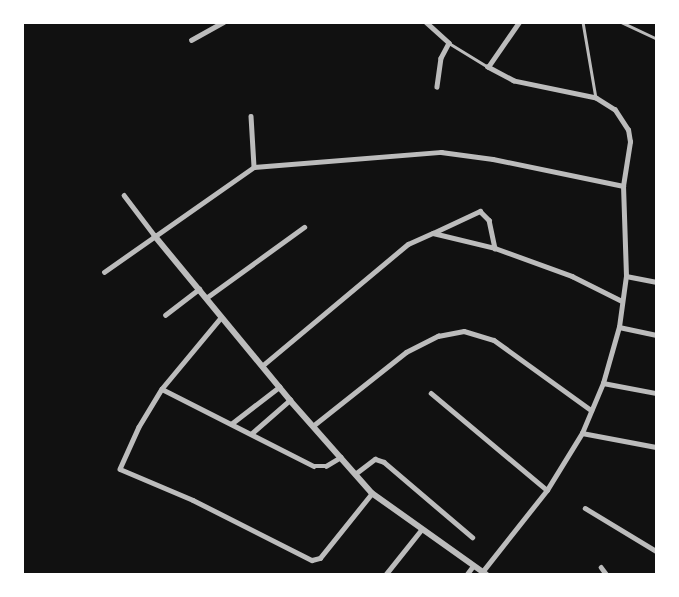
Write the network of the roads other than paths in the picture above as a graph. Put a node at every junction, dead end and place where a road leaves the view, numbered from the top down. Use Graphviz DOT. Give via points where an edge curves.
graph roads {
  1 [pos="223,22"];
  2 [pos="426,22"];
  3 [pos="518,22"];
  4 [pos="584,22"];
  5 [pos="621,22"];
  6 [pos="211,25"];
  7 [pos="656,38"];
  8 [pos="191,40"];
  9 [pos="450,43"];
  10 [pos="488,67"];
  11 [pos="437,87"];
  12 [pos="596,98"];
  13 [pos="251,116"];
  14 [pos="254,167"];
  15 [pos="623,186"];
  16 [pos="124,195"];
  17 [pos="304,227"];
  18 [pos="433,234"];
  19 [pos="155,236"];
  20 [pos="495,248"];
  21 [pos="104,272"];
  22 [pos="626,276"];
  23 [pos="656,282"];
  24 [pos="199,289"];
  25 [pos="206,298"];
  26 [pos="622,301"];
  27 [pos="165,315"];
  28 [pos="221,318"];
  29 [pos="619,327"];
  30 [pos="656,334"];
  31 [pos="262,366"];
  32 [pos="602,383"];
  33 [pos="279,387"];
  34 [pos="162,389"];
  35 [pos="431,393"];
  36 [pos="656,393"];
  37 [pos="290,400"];
  38 [pos="591,410"];
  39 [pos="231,424"];
  40 [pos="314,425"];
  41 [pos="582,432"];
  42 [pos="250,434"];
  43 [pos="656,446"];
  44 [pos="341,457"];
  45 [pos="355,474"];
  46 [pos="547,490"];
  47 [pos="372,493"];
  48 [pos="585,508"];
  49 [pos="421,530"];
  50 [pos="472,537"];
  51 [pos="656,551"];
  52 [pos="473,566"];
  53 [pos="601,567"];
  54 [pos="484,573"];
  55 [pos="386,574"];
  56 [pos="467,574"];
  57 [pos="606,574"];
  1 -- 6 [label="street"];
  2 -- 9 [label="street"];
  3 -- 10 [label="street"];
  4 -- 12 [label="lane"];
  5 -- 7 [label="lane"];
  6 -- 8 [label="street"];
  9 -- 10 [label="lane"];
  9 -- 11 [label="street" via="441,58"];
  10 -- 12 [label="street" via="514,81"];
  12 -- 15 [label="street" via="615,110 628,130 630,142"];
  13 -- 14 [label="street"];
  14 -- 15 [label="street" via="441,152 493,159"];
  14 -- 19 [label="street"];
  15 -- 22 [label="street"];
  16 -- 19 [label="street"];
  17 -- 25 [label="street"];
  18 -- 20 [label="street"];
  18 -- 20 [label="street" via="480,211 489,220"];
  18 -- 31 [label="street" via="408,244"];
  19 -- 21 [label="street"];
  19 -- 24 [label="street"];
  20 -- 26 [label="street" via="572,276"];
  22 -- 23 [label="street"];
  22 -- 26 [label="street"];
  24 -- 25 [label="street"];
  24 -- 27 [label="street"];
  25 -- 28 [label="street"];
  26 -- 29 [label="street"];
  28 -- 31 [label="street"];
  28 -- 34 [label="street"];
  29 -- 30 [label="street"];
  29 -- 32 [label="street"];
  31 -- 33 [label="street"];
  32 -- 36 [label="street"];
  32 -- 38 [label="street"];
  33 -- 37 [label="street"];
  33 -- 39 [label="street"];
  34 -- 39 [label="street"];
  34 -- 47 [label="street" via="120,468 312,560 320,558"];
  35 -- 46 [label="street"];
  37 -- 40 [label="street"];
  37 -- 42 [label="street"];
  38 -- 40 [label="street" via="494,340 464,331 438,336 406,352"];
  38 -- 41 [label="street"];
  39 -- 42 [label="street"];
  40 -- 44 [label="street"];
  41 -- 43 [label="street"];
  41 -- 46 [label="street"];
  42 -- 44 [label="street" via="314,466 326,466"];
  44 -- 45 [label="street"];
  45 -- 47 [label="street"];
  45 -- 50 [label="street" via="375,459 384,462"];
  46 -- 54 [label="street"];
  47 -- 49 [label="street"];
  48 -- 51 [label="street"];
  49 -- 52 [label="street"];
  49 -- 55 [label="street"];
  52 -- 54 [label="street"];
  52 -- 56 [label="street"];
  53 -- 57 [label="street"];
}
